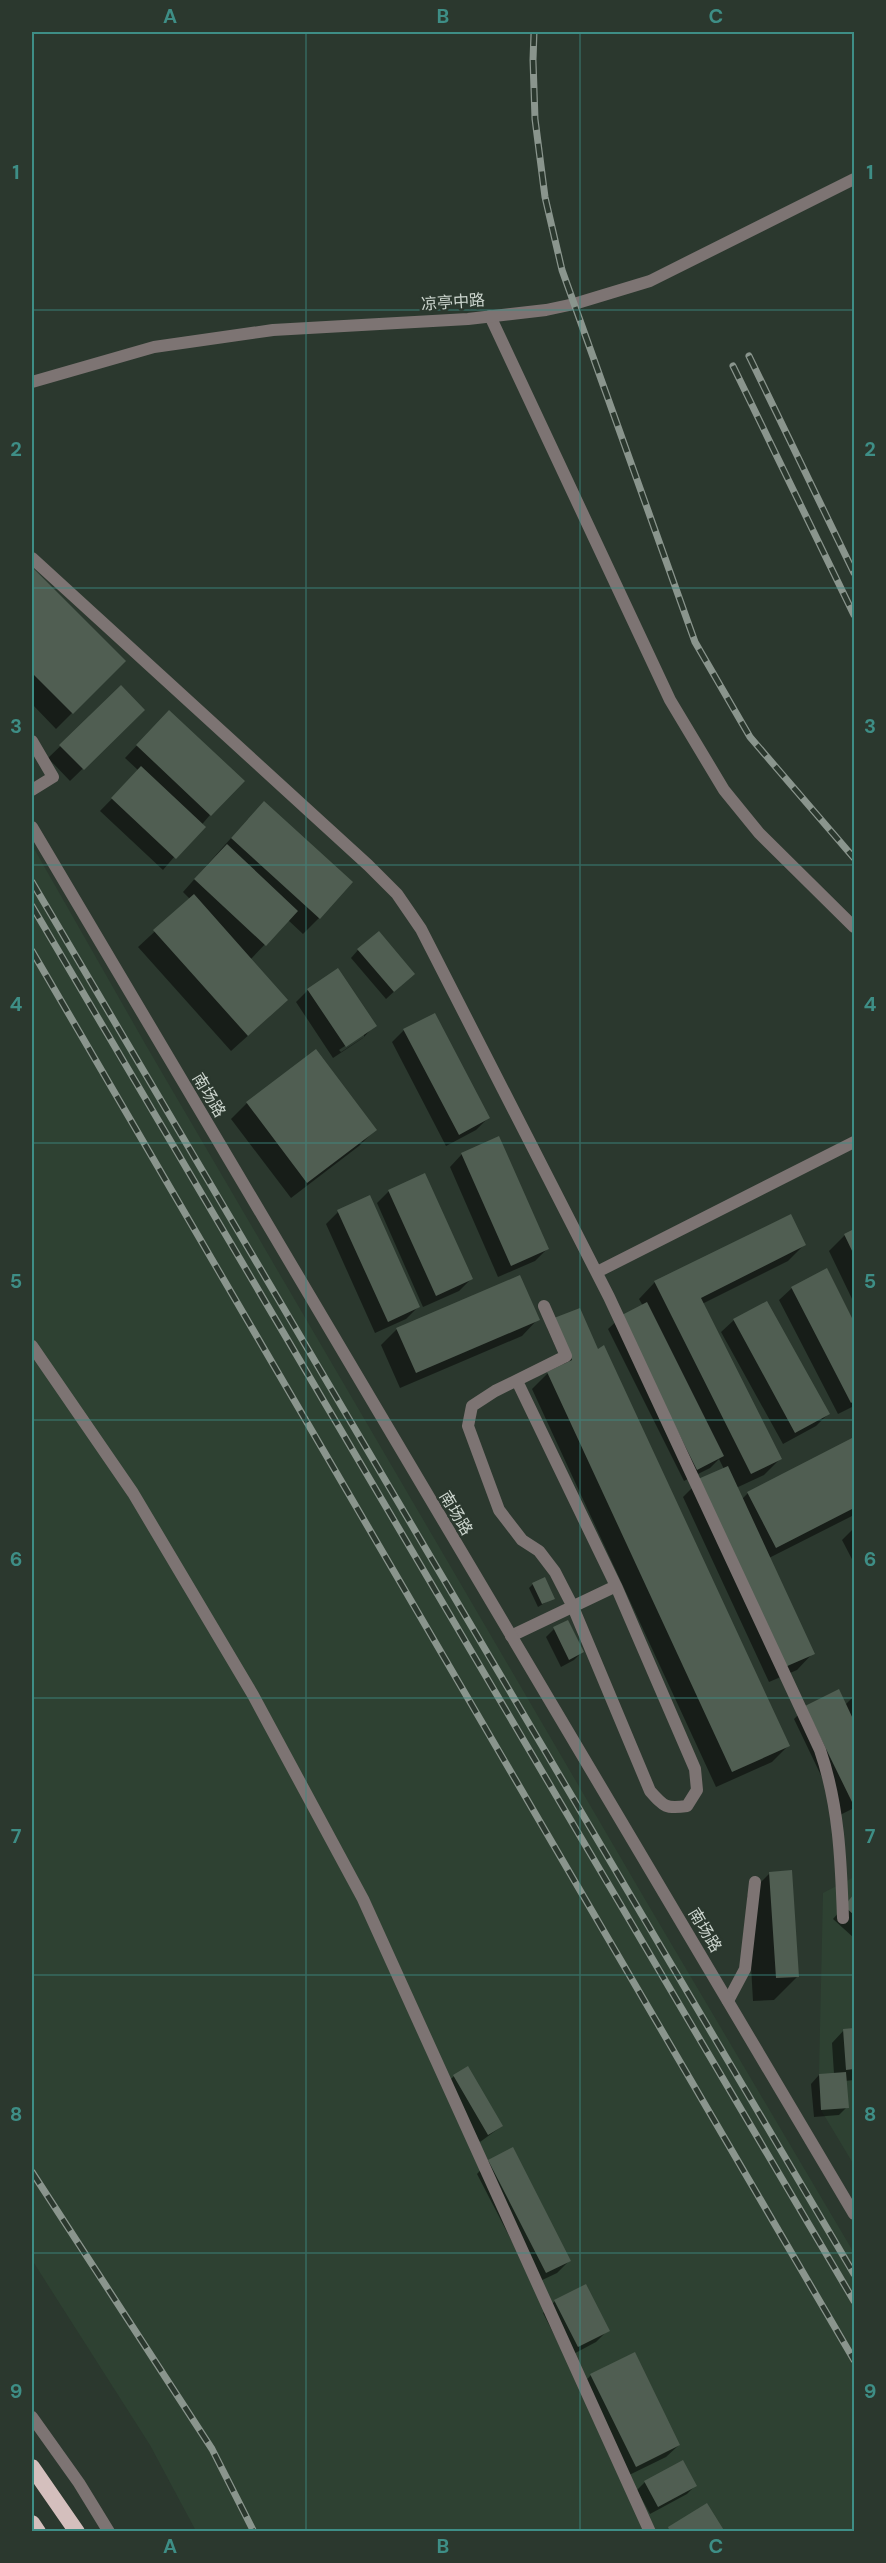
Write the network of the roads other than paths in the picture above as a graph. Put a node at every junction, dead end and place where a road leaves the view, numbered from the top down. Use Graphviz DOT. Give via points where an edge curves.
graph roads {
  1 [pos="855,179"];
  2 [pos="490,316"];
  3 [pos="32,382"];
  4 [pos="32,558"];
  5 [pos="32,741"];
  6 [pos="32,790"];
  7 [pos="32,827"];
  8 [pos="855,927"];
  9 [pos="855,1142"];
  10 [pos="597,1272"];
  11 [pos="544,1306"];
  12 [pos="32,1346"];
  13 [pos="517,1381"];
  14 [pos="616,1586"];
  15 [pos="573,1607"];
  16 [pos="511,1636"];
  17 [pos="755,1882"];
  18 [pos="843,1918"];
  19 [pos="728,2001"];
  20 [pos="855,2214"];
  21 [pos="32,2417"];
  22 [pos="32,2467"];
  23 [pos="32,2523"];
  24 [pos="38,2532"];
  25 [pos="77,2532"];
  26 [pos="109,2532"];
  27 [pos="650,2532"];
  1 -- 2 [label="street, 凉亭中路" via="650,281 574,304"];
  2 -- 3 [label="street, 凉亭中路" via="273,330 154,347"];
  2 -- 8 [label="street" via="670,700 718,780 759,833"];
  4 -- 10 [label="street" via="397,894 421,928"];
  5 -- 6 [label="street" via="53,777"];
  7 -- 16 [label="street, 南场路"];
  9 -- 10 [label="street"];
  10 -- 18 [label="street" via="820,1750 839,1832"];
  11 -- 13 [label="street" via="566,1356"];
  12 -- 27 [label="street" via="133,1493 253,1695 363,1899"];
  13 -- 14 [label="street"];
  13 -- 15 [label="street" via="472,1406 468,1426 499,1510 522,1540 539,1551"];
  14 -- 15 [label="street"];
  14 -- 15 [label="street" via="695,1769 696,1790 687,1806 669,1808 650,1791"];
  15 -- 16 [label="street"];
  16 -- 19 [label="street, 南场路"];
  17 -- 19 [label="street" via="745,1969"];
  19 -- 20 [label="street, 南场路"];
  21 -- 26 [label="street"];
  22 -- 25 [label="highway"];
  23 -- 24 [label="highway"];
}
